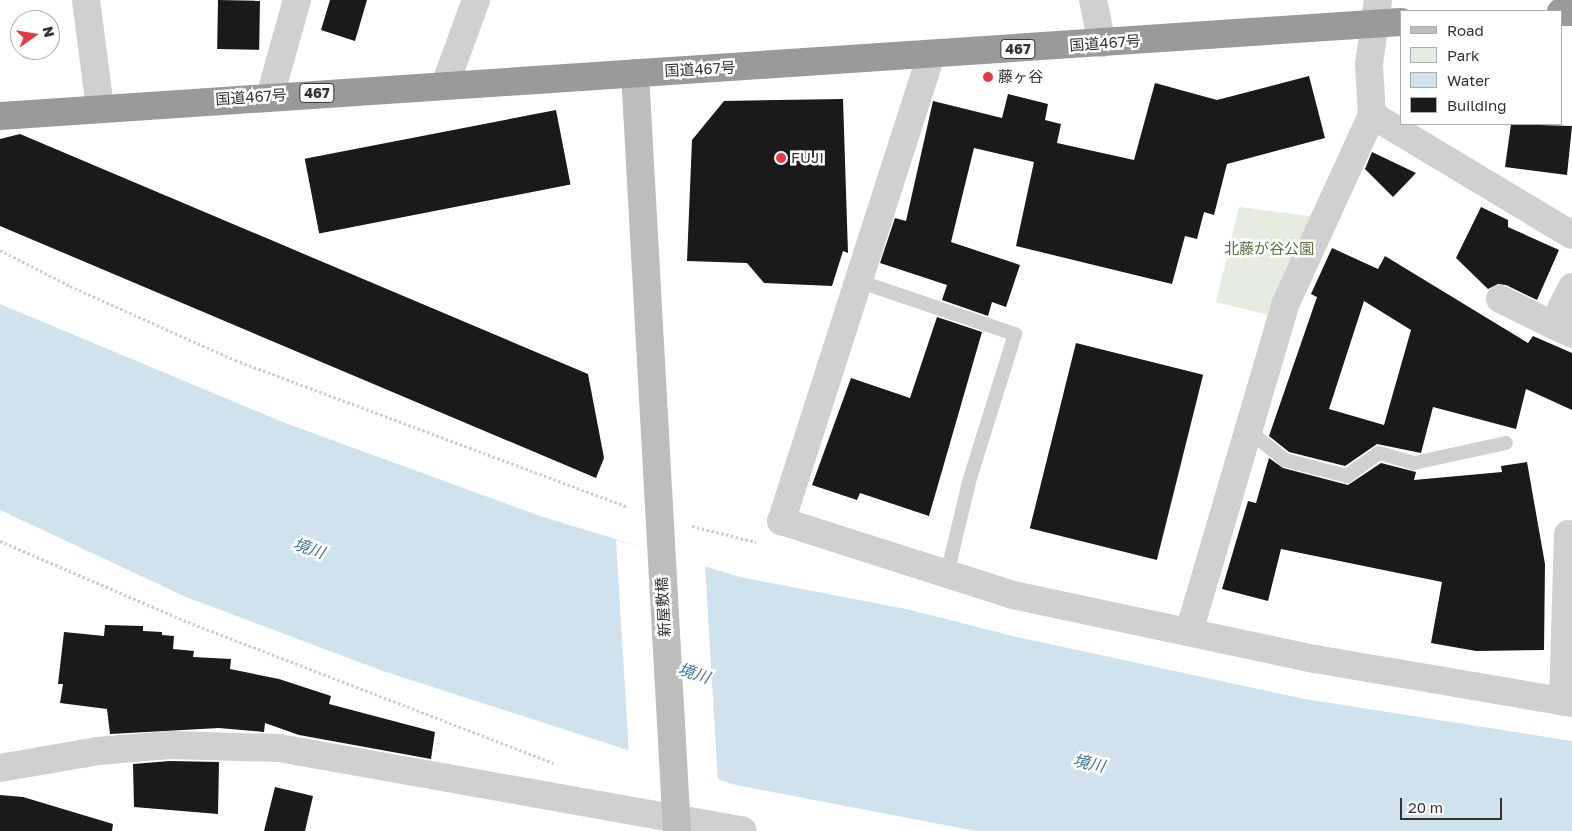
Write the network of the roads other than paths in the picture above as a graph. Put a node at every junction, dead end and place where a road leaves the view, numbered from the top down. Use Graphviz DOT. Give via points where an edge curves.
graph roads {
  1 [pos="86,0"];
  2 [pos="297,0"];
  3 [pos="476,0"];
  4 [pos="1093,0"];
  5 [pos="1385,15"];
  6 [pos="1102,43"];
  7 [pos="931,55"];
  8 [pos="635,73"];
  9 [pos="445,85"];
  10 [pos="270,96"];
  11 [pos="100,108"];
  12 [pos="1372,115"];
  13 [pos="0,116"];
  14 [pos="1572,235"];
  15 [pos="860,282"];
  16 [pos="1572,287"];
  17 [pos="1500,299"];
  18 [pos="1562,329"];
  19 [pos="1248,430"];
  20 [pos="1506,443"];
  21 [pos="1568,534"];
  22 [pos="947,574"];
  23 [pos="1189,632"];
  24 [pos="1567,702"];
  25 [pos="0,768"];
  26 [pos="677,826"];
  27 [pos="743,831"];
  1 -- 11 [label="street"];
  2 -- 10 [label="street"];
  3 -- 9 [label="street"];
  4 -- 6 [label="street"];
  5 -- 6 [label="highway, 国道467号 / 467"];
  5 -- 12 [label="street" via="1369,64"];
  6 -- 7 [label="highway, 国道467号 / 467"];
  7 -- 8 [label="highway, 国道467号 / 467"];
  7 -- 15 [label="street"];
  8 -- 9 [label="highway, 国道467号 / 467"];
  8 -- 26 [label="street, 新屋敷橋"];
  9 -- 10 [label="highway, 国道467号 / 467"];
  10 -- 11 [label="highway, 国道467号 / 467"];
  11 -- 13 [label="highway, 国道467号 / 467"];
  12 -- 14 [label="street"];
  12 -- 19 [label="street" via="1286,305"];
  15 -- 22 [label="lane" via="1015,334 969,482"];
  15 -- 22 [label="street" via="781,521"];
  16 -- 18 [label="street"];
  17 -- 18 [label="street"];
  19 -- 20 [label="lane" via="1285,460 1347,476 1379,452 1414,463"];
  19 -- 23 [label="street"];
  21 -- 24 [label="street"];
  22 -- 23 [label="street" via="1013,594"];
  23 -- 24 [label="street" via="1350,666"];
  25 -- 26 [label="street" via="98,751 170,745 280,748"];
  26 -- 27 [label="street"];
}
